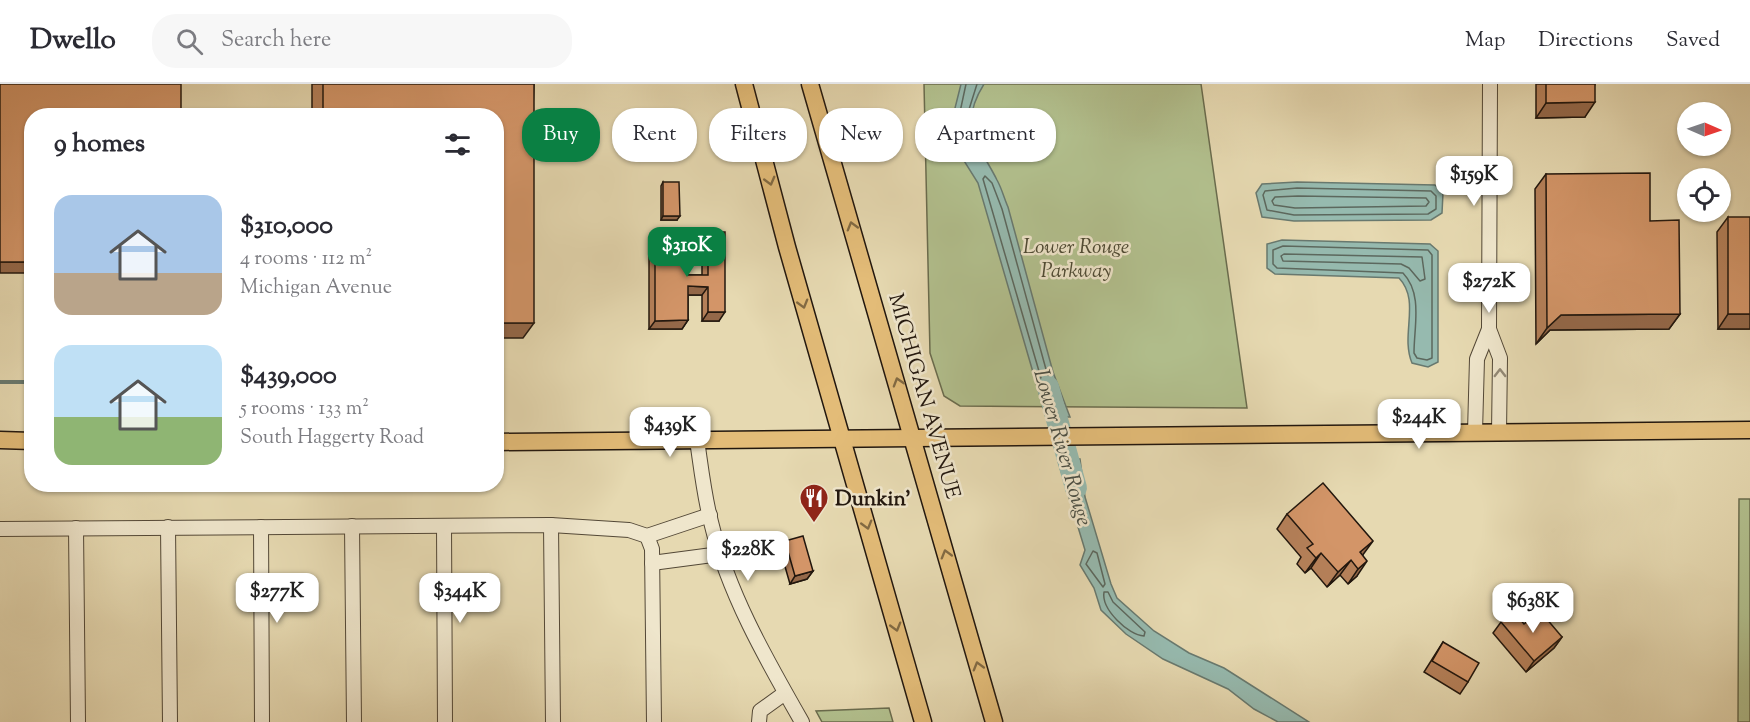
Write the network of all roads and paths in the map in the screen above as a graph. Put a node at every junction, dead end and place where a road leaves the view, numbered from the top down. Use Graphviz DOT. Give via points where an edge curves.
graph roads {
  1 [pos="744,84"];
  2 [pos="810,84"];
  3 [pos="1490,84"];
  4 [pos="1489,329"];
  5 [pos="1750,430"];
  6 [pos="1475,432"];
  7 [pos="1499,432"];
  8 [pos="914,438"];
  9 [pos="842,439"];
  10 [pos="0,440"];
  11 [pos="697,440"];
  12 [pos="24,441"];
  13 [pos="504,442"];
  14 [pos="710,515"];
  15 [pos="551,525"];
  16 [pos="352,526"];
  17 [pos="444,526"];
  18 [pos="168,527"];
  19 [pos="261,527"];
  20 [pos="76,528"];
  21 [pos="0,529"];
  22 [pos="647,536"];
  23 [pos="720,554"];
  24 [pos="652,563"];
  25 [pos="785,693"];
  26 [pos="78,722"];
  27 [pos="170,722"];
  28 [pos="262,722"];
  29 [pos="354,722"];
  30 [pos="445,722"];
  31 [pos="553,722"];
  32 [pos="654,722"];
  33 [pos="759,722"];
  34 [pos="802,722"];
  35 [pos="923,722"];
  36 [pos="994,722"];
  1 -- 9 [label="main road, one-way"];
  8 -- 2 [label="main road, MICHIGAN AVENUE, one-way"];
  3 -- 4 [label="street"];
  4 -- 6 [label="street" via="1478,360"];
  7 -- 4 [label="street, one-way" via="1500,358"];
  5 -- 7 [label="main road"];
  6 -- 7 [label="main road"];
  6 -- 8 [label="main road"];
  8 -- 9 [label="main road"];
  36 -- 8 [label="main road, MICHIGAN AVENUE, one-way"];
  9 -- 11 [label="main road"];
  9 -- 35 [label="main road, one-way"];
  10 -- 12 [label="main road"];
  11 -- 13 [label="main road"];
  11 -- 14 [label="street"];
  14 -- 22 [label="street"];
  14 -- 23 [label="street"];
  15 -- 17 [label="street"];
  15 -- 22 [label="street" via="629,530"];
  15 -- 31 [label="street"];
  16 -- 17 [label="street"];
  16 -- 19 [label="street"];
  16 -- 29 [label="street"];
  17 -- 30 [label="street"];
  18 -- 19 [label="street"];
  18 -- 20 [label="street"];
  18 -- 27 [label="street"];
  19 -- 28 [label="street"];
  20 -- 21 [label="street"];
  20 -- 26 [label="street"];
  22 -- 24 [label="street"];
  23 -- 24 [label="street"];
  23 -- 25 [label="street"];
  24 -- 32 [label="street"];
  25 -- 33 [label="street" via="760,711"];
  25 -- 34 [label="street"];
}
